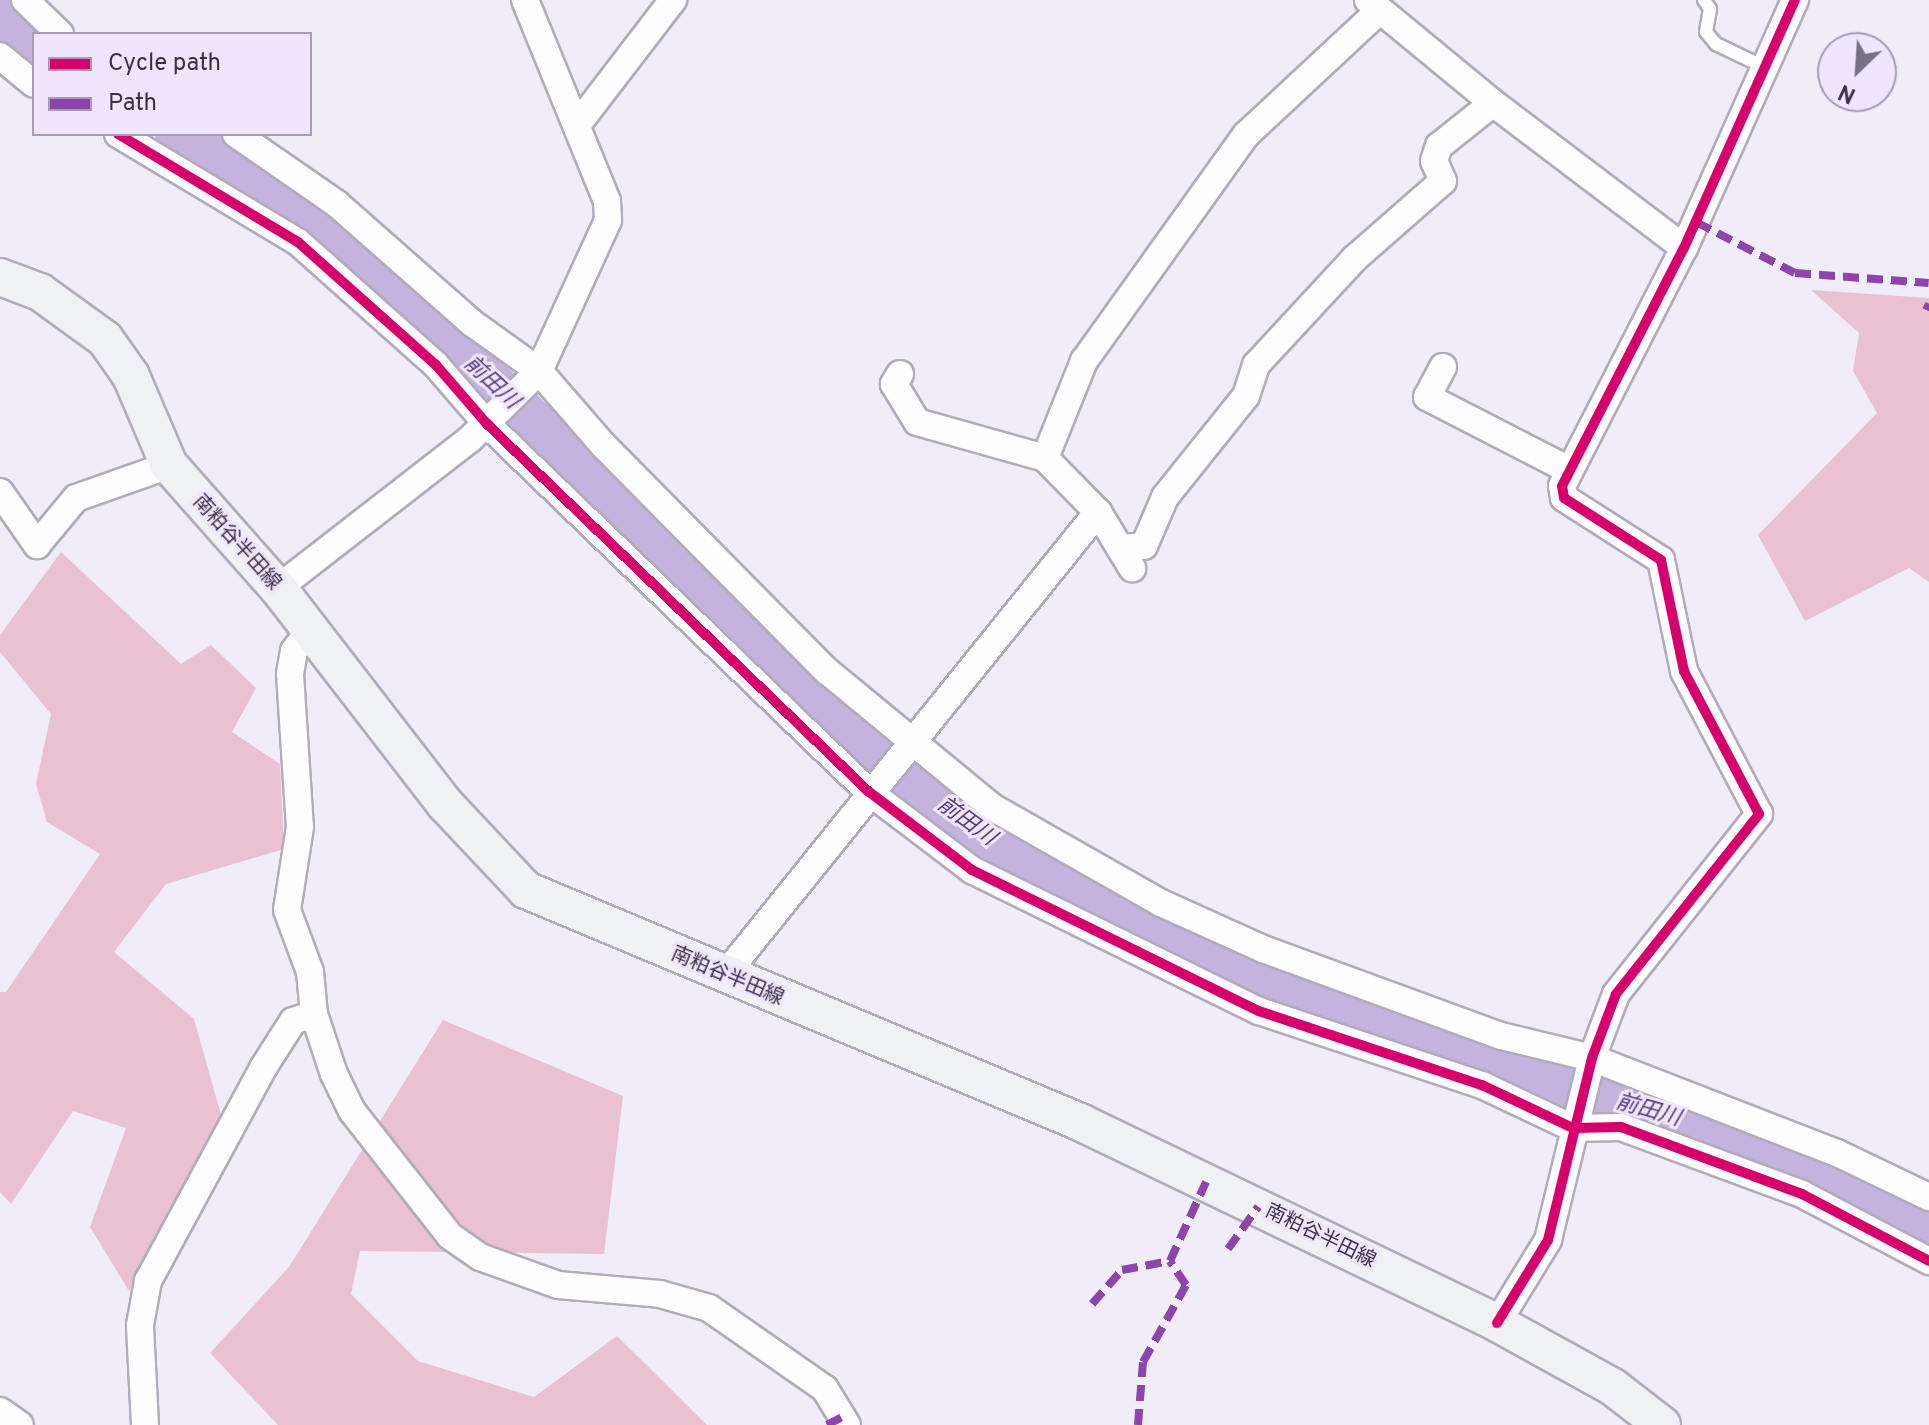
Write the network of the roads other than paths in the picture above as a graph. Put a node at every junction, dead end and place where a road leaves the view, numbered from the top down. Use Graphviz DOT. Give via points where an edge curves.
graph roads {
  1 [pos="25,0"];
  2 [pos="525,0"];
  3 [pos="673,0"];
  4 [pos="1704,0"];
  5 [pos="1795,0"];
  6 [pos="1385,7"];
  7 [pos="58,32"];
  8 [pos="0,56"];
  9 [pos="1764,67"];
  10 [pos="32,82"];
  11 [pos="1493,103"];
  12 [pos="577,125"];
  13 [pos="121,136"];
  14 [pos="239,136"];
  15 [pos="1684,248"];
  16 [pos="0,277"];
  17 [pos="1443,367"];
  18 [pos="900,374"];
  19 [pos="534,375"];
  20 [pos="487,424"];
  21 [pos="1045,458"];
  22 [pos="169,465"];
  23 [pos="1569,470"];
  24 [pos="0,492"];
  25 [pos="1098,512"];
  26 [pos="278,588"];
  27 [pos="309,631"];
  28 [pos="909,742"];
  29 [pos="872,787"];
  30 [pos="724,976"];
  31 [pos="314,1014"];
  32 [pos="1592,1058"];
  33 [pos="1573,1128"];
  34 [pos="1929,1197"];
  35 [pos="1929,1261"];
  36 [pos="1497,1323"];
  37 [pos="0,1411"];
  38 [pos="20,1425"];
  39 [pos="145,1425"];
  40 [pos="847,1425"];
  41 [pos="1662,1425"];
  1 -- 7 [label="street"];
  2 -- 12 [label="street"];
  3 -- 12 [label="street"];
  4 -- 9 [label="lane" via="1710,9 1706,32 1716,44"];
  5 -- 9 [label="street"];
  6 -- 11 [label="street"];
  6 -- 21 [label="street" via="1246,135 1084,361"];
  8 -- 10 [label="street"];
  9 -- 15 [label="street"];
  11 -- 15 [label="street"];
  11 -- 25 [label="street" via="1439,146 1434,161 1443,181 1354,259 1256,365 1246,396 1165,497 1144,546 1128,558"];
  12 -- 19 [label="street" via="607,201 608,220"];
  13 -- 20 [label="street" via="298,242 436,365"];
  14 -- 19 [label="street" via="337,204"];
  15 -- 23 [label="street"];
  16 -- 22 [label="main road, 南粕谷半田線" via="40,292 105,339 131,376"];
  17 -- 23 [label="street" via="1427,397"];
  18 -- 21 [label="street" via="894,384 917,422"];
  19 -- 20 [label="street"];
  19 -- 28 [label="street" via="827,671"];
  20 -- 26 [label="street"];
  20 -- 29 [label="street"];
  21 -- 25 [label="street"];
  22 -- 24 [label="street" via="76,498 37,545"];
  22 -- 26 [label="main road, 南粕谷半田線"];
  23 -- 32 [label="street" via="1564,498 1661,560 1684,671 1759,814 1616,994"];
  25 -- 28 [label="street"];
  26 -- 27 [label="main road, 南粕谷半田線"];
  27 -- 30 [label="main road, 南粕谷半田線" via="445,804 526,890"];
  27 -- 31 [label="street" via="294,651 290,674 300,827 286,894 310,972"];
  28 -- 29 [label="street"];
  28 -- 32 [label="street" via="992,807 1161,903 1263,949 1501,1036"];
  29 -- 30 [label="street"];
  29 -- 33 [label="street" via="972,870 1062,919 1259,1011 1482,1085"];
  30 -- 36 [label="main road, 南粕谷半田線" via="1080,1122"];
  31 -- 39 [label="street" via="293,1021 263,1068 148,1281 140,1325"];
  31 -- 40 [label="street" via="352,1111 450,1236 480,1257 558,1285 660,1294 709,1308 825,1389"];
  32 -- 33 [label="street"];
  32 -- 34 [label="street" via="1837,1153"];
  33 -- 35 [label="street" via="1621,1127 1802,1194"];
  33 -- 36 [label="street" via="1548,1240"];
  36 -- 41 [label="main road, 南粕谷半田線" via="1613,1387"];
  37 -- 38 [label="street"];
}
